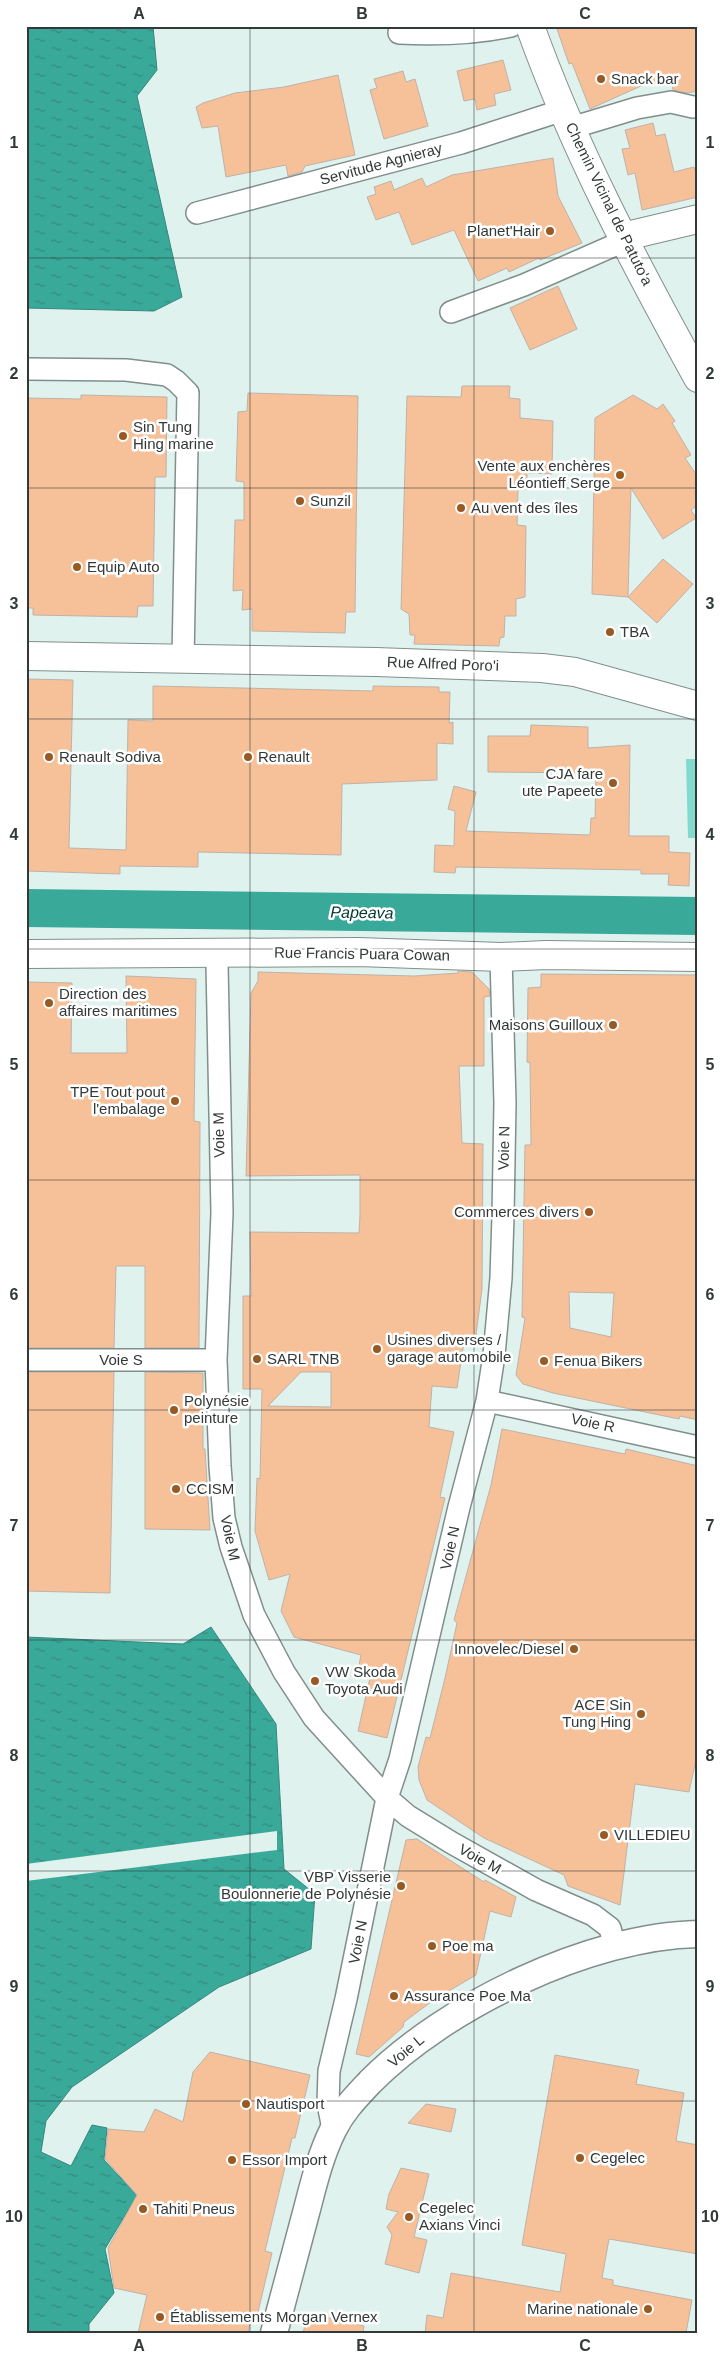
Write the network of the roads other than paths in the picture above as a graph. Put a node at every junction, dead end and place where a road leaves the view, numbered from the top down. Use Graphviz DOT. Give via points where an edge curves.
graph roads {
  1 [pos="511,26"];
  2 [pos="530,26"];
  3 [pos="399,33"];
  4 [pos="693,106"];
  5 [pos="567,119"];
  6 [pos="197,213"];
  7 [pos="698,219"];
  8 [pos="623,239"];
  9 [pos="451,312"];
  10 [pos="26,369"];
  11 [pos="698,378"];
  12 [pos="26,656"];
  13 [pos="183,659"];
  14 [pos="698,706"];
  15 [pos="26,954"];
  16 [pos="223,954"];
  17 [pos="501,957"];
  18 [pos="698,957"];
  19 [pos="26,1360"];
  20 [pos="216,1360"];
  21 [pos="487,1401"];
  22 [pos="698,1447"];
  23 [pos="387,1798"];
  24 [pos="698,1934"];
  25 [pos="615,1948"];
  26 [pos="333,2129"];
  27 [pos="274,2333"];
  1 -- 3 [label="street" via="441,35"];
  2 -- 5 [label="main road, Chemin Vicinal de Patuto'a"];
  4 -- 5 [label="street, Servitude Agnieray" via="671,102"];
  5 -- 6 [label="street, Servitude Agnieray" via="461,143"];
  5 -- 8 [label="main road, Chemin Vicinal de Patuto'a"];
  7 -- 8 [label="main road"];
  8 -- 9 [label="street" via="524,285"];
  8 -- 11 [label="main road, Chemin Vicinal de Patuto'a"];
  10 -- 13 [label="street" via="126,370 167,375 188,393"];
  12 -- 13 [label="main road, Rue Alfred Poro'i"];
  13 -- 14 [label="main road, Rue Alfred Poro'i" via="542,668 576,672"];
  15 -- 16 [label="main road, Rue Francis Puara Cowan"];
  16 -- 17 [label="main road, Rue Francis Puara Cowan" via="358,952"];
  16 -- 20 [label="street, Voie M" via="217,964 222,1213"];
  17 -- 18 [label="main road, Rue Francis Puara Cowan"];
  17 -- 21 [label="street, Voie N" via="505,1103 501,1270"];
  19 -- 20 [label="street, Voie S"];
  20 -- 23 [label="street, Voie M" via="224,1518 237,1571 254,1615 284,1672 314,1718"];
  21 -- 22 [label="street, Voie R"];
  21 -- 23 [label="street, Voie N" via="400,1759"];
  23 -- 25 [label="street, Voie M" via="408,1816 452,1844 536,1890 593,1915 610,1928"];
  23 -- 26 [label="street, Voie N" via="329,2071 328,2104"];
  24 -- 25 [label="street, Voie L"];
  25 -- 26 [label="street, Voie L" via="577,1958 502,1990 423,2036 391,2062 356,2098"];
  26 -- 27 [label="street, Voie L" via="316,2174"];
}
